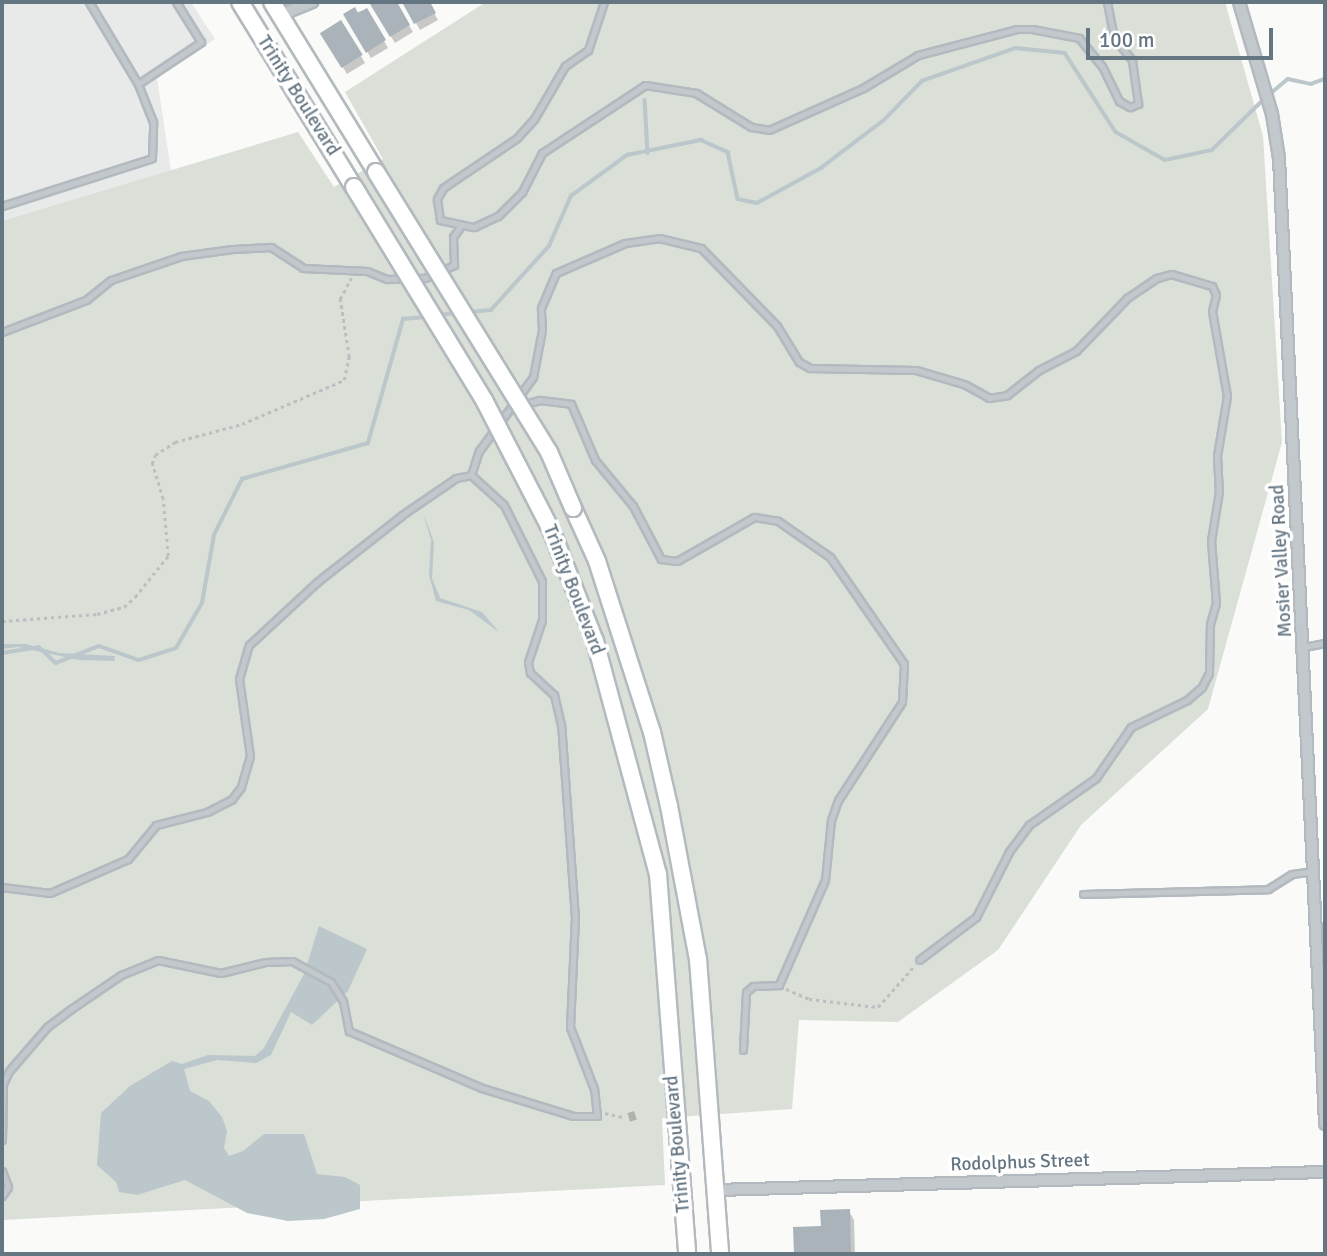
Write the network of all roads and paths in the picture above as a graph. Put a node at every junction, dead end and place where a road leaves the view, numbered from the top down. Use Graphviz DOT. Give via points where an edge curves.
graph roads {
  1 [pos="89,2"];
  2 [pos="176,2"];
  3 [pos="240,2"];
  4 [pos="313,2"];
  5 [pos="604,2"];
  6 [pos="1107,2"];
  7 [pos="1239,2"];
  8 [pos="276,8"];
  9 [pos="138,84"];
  10 [pos="2,206"];
  11 [pos="460,227"];
  12 [pos="358,270"];
  13 [pos="2,332"];
  14 [pos="513,409"];
  15 [pos="471,475"];
  16 [pos="2,621"];
  17 [pos="1325,643"];
  18 [pos="1304,647"];
  19 [pos="1314,872"];
  20 [pos="2,887"];
  21 [pos="1083,894"];
  22 [pos="919,960"];
  23 [pos="779,985"];
  24 [pos="743,1050"];
  25 [pos="597,1107"];
  26 [pos="623,1117"];
  27 [pos="1325,1124"];
  28 [pos="2,1140"];
  29 [pos="2,1171"];
  30 [pos="1325,1172"];
  31 [pos="717,1190"];
  32 [pos="2,1196"];
  33 [pos="687,1254"];
  34 [pos="720,1254"];
  1 -- 9 [label="lane"];
  2 -- 9 [label="lane" via="201,42"];
  3 -- 33 [label="main road, Trinity Boulevard, bridge" via="484,400 552,532 595,640 658,874"];
  4 -- 8 [label="street"];
  5 -- 11 [label="lane" via="588,50 565,66 534,119 517,138 443,188 437,200 440,220"];
  6 -- 11 [label="lane" via="1114,38 1132,60 1138,104 1130,107 1119,101 1102,66 1079,38 1024,29 918,55 863,88 769,130 751,127 696,93 645,85 542,153 522,192 498,216 474,227"];
  7 -- 18 [label="street, Mosier Valley Road" via="1270,108 1279,158"];
  8 -- 31 [label="main road, Trinity Boulevard, bridge" via="549,452 597,561 669,806 698,959"];
  9 -- 10 [label="lane" via="153,122 152,158"];
  11 -- 12 [label="lane" via="453,237 454,265 434,275 387,279"];
  12 -- 13 [label="lane" via="303,268 283,252 258,246 181,256 111,280 86,300"];
  12 -- 16 [label="path" via="340,299 349,358 344,380 242,424 175,442 155,455 152,464 164,509 168,556 135,597 124,607 97,614"];
  14 -- 15 [label="lane" via="479,451"];
  14 -- 22 [label="lane" via="534,377 541,308 556,273 569,264 645,239 659,237 701,248 777,326 799,362 810,368 916,370 964,384 989,398 1007,395 1039,370 1076,351 1126,298 1157,278 1171,274 1212,286 1227,396 1217,456 1219,502 1211,541 1216,603 1210,624 1209,673 1187,701 1131,727 1096,778 1030,825 1009,852 976,917"];
  14 -- 23 [label="lane" via="540,400 571,404 595,460 626,495 662,559 677,561 754,517 778,521 800,535 843,574 904,664 902,702 838,800 831,820 825,880"];
  15 -- 20 [label="lane" via="456,478 402,515 317,582 249,645 239,679 250,756 241,788 232,799 206,812 156,825 128,859 50,894"];
  15 -- 25 [label="lane" via="504,505 542,581 542,620 528,662 530,673 554,695 561,725 575,918 570,1027"];
  17 -- 18 [label="lane"];
  18 -- 19 [label="street, Mosier Valley Road"];
  19 -- 21 [label="lane" via="1292,874 1268,889"];
  19 -- 27 [label="street, Mosier Valley Road"];
  22 -- 23 [label="path" via="895,993 877,1007 809,999"];
  23 -- 24 [label="lane" via="753,986 746,992"];
  25 -- 26 [label="path" via="609,1116"];
  25 -- 28 [label="lane" via="597,1116 588,1119 508,1096 349,1031 343,1001 331,982 292,961 275,960 221,973 158,960 121,975 55,1021 9,1071 3,1084"];
  29 -- 32 [label="lane" via="8,1187"];
  30 -- 31 [label="street, Rodolphus Street"];
  31 -- 34 [label="main road, Trinity Boulevard"];
}
